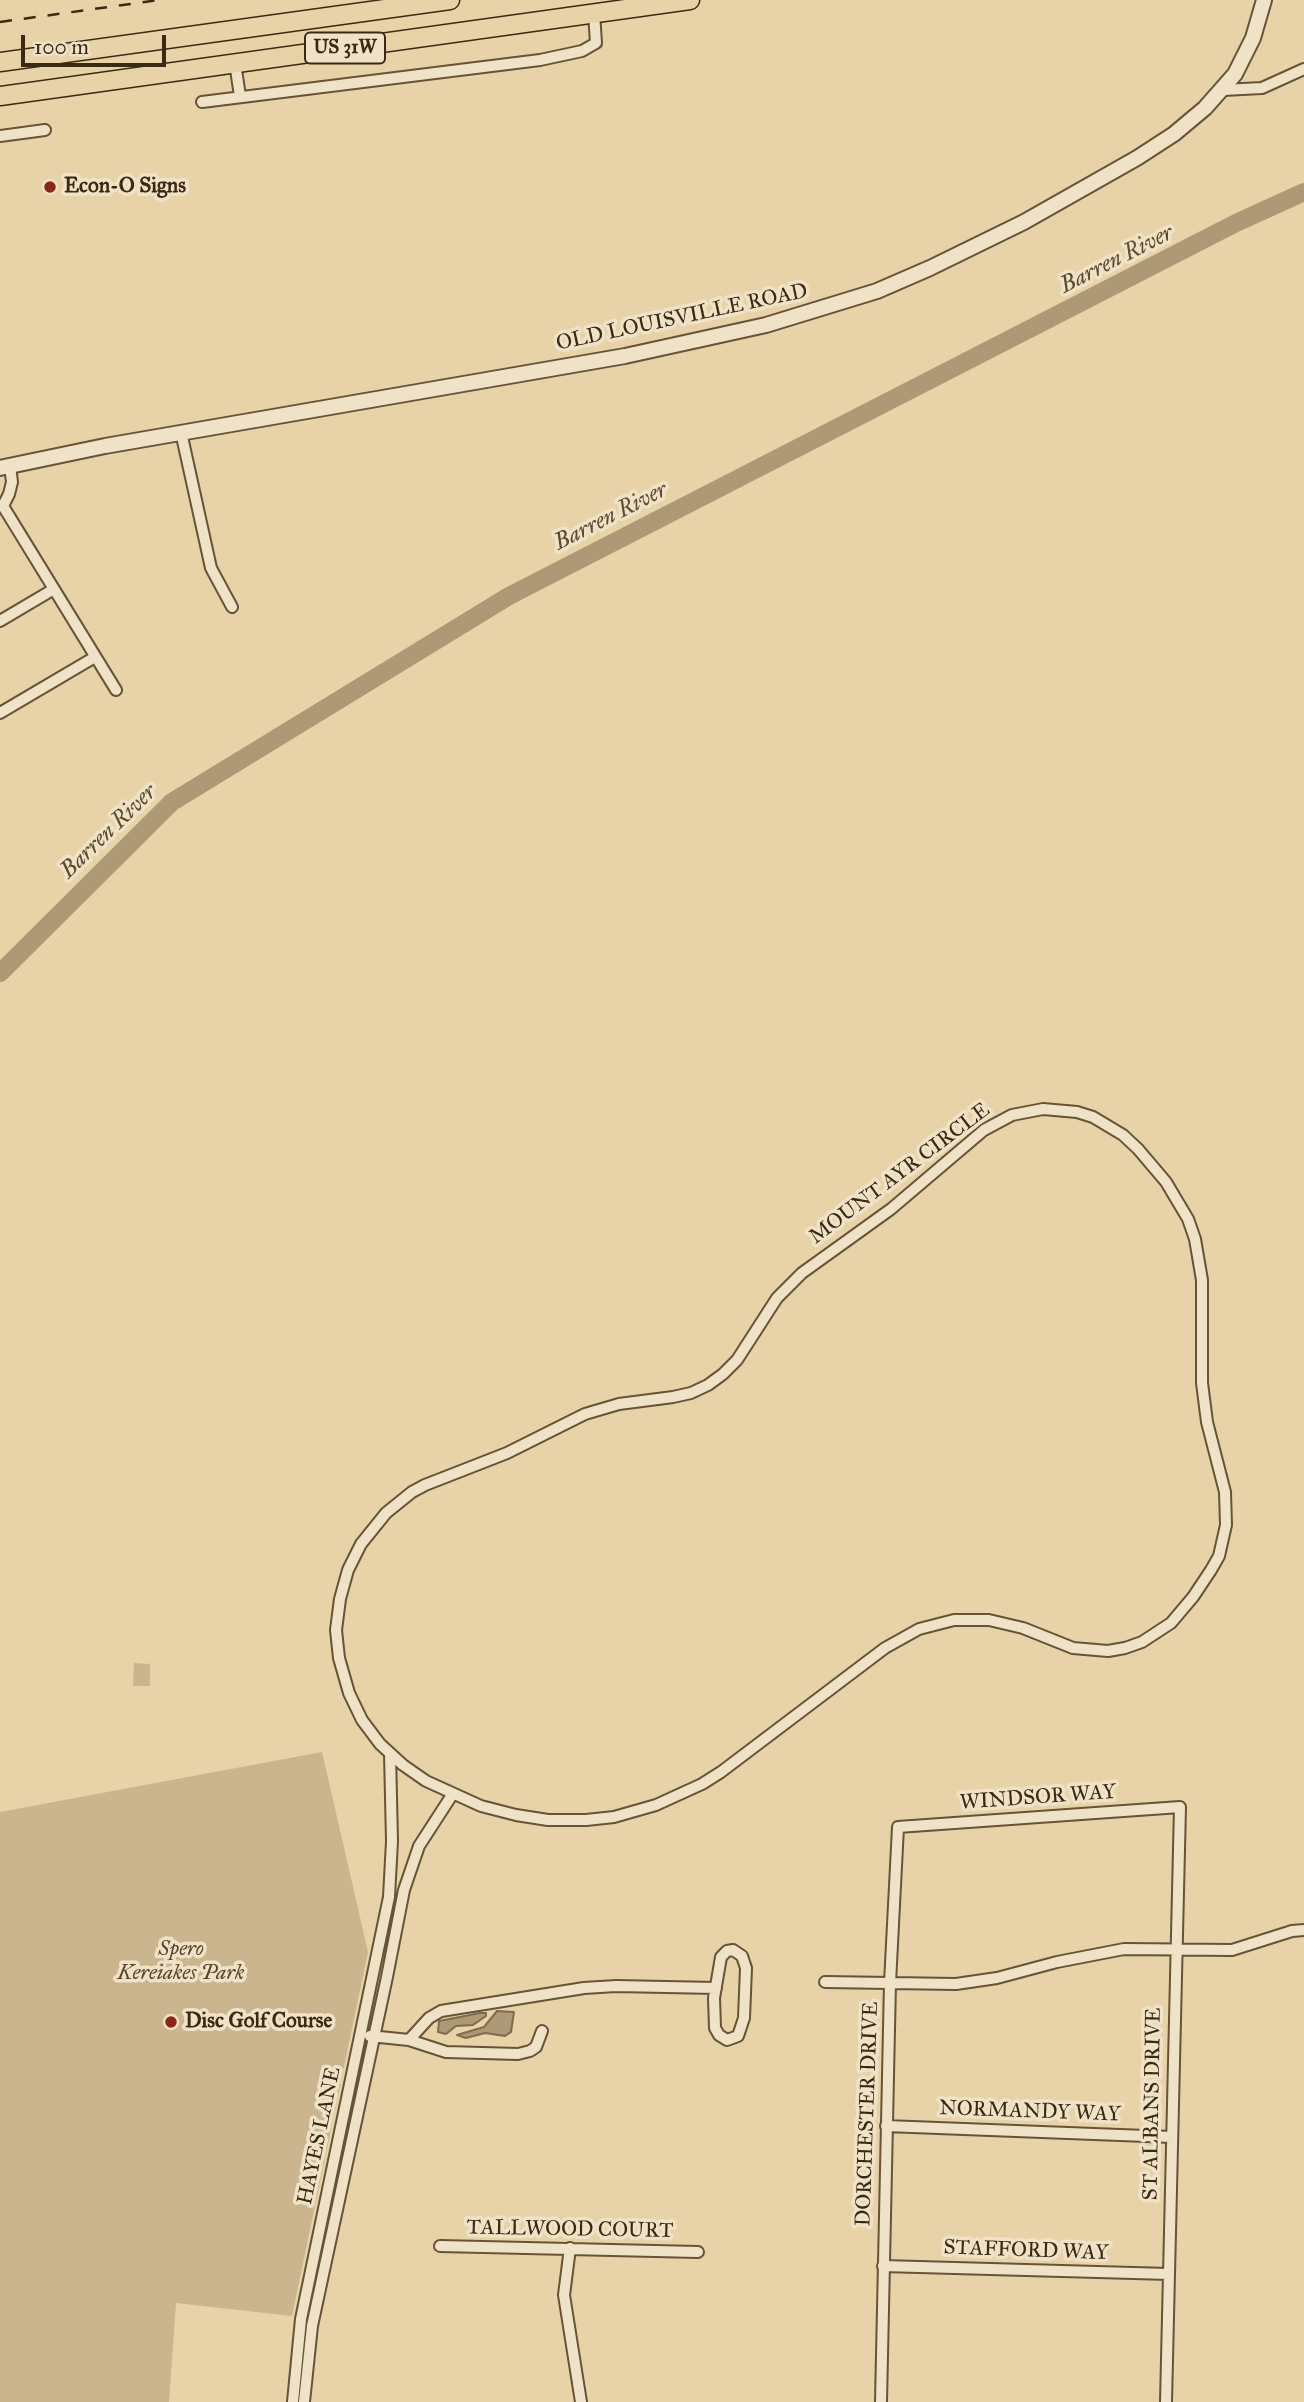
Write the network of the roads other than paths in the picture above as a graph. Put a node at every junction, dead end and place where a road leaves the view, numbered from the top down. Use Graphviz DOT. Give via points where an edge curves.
graph roads {
  1 [pos="450,0"];
  2 [pos="690,0"];
  3 [pos="1264,0"];
  4 [pos="594,13"];
  5 [pos="231,30"];
  6 [pos="0,62"];
  7 [pos="235,63"];
  8 [pos="1304,69"];
  9 [pos="1223,90"];
  10 [pos="0,96"];
  11 [pos="240,96"];
  12 [pos="202,102"];
  13 [pos="45,130"];
  14 [pos="0,136"];
  15 [pos="181,432"];
  16 [pos="5,467"];
  17 [pos="2,504"];
  18 [pos="54,589"];
  19 [pos="232,607"];
  20 [pos="0,621"];
  21 [pos="95,657"];
  22 [pos="116,690"];
  23 [pos="0,713"];
  24 [pos="390,1753"];
  25 [pos="452,1795"];
  26 [pos="1180,1808"];
  27 [pos="898,1827"];
  28 [pos="1304,1930"];
  29 [pos="1177,1950"];
  30 [pos="825,1982"];
  31 [pos="890,1983"];
  32 [pos="716,1988"];
  33 [pos="542,2031"];
  34 [pos="361,2035"];
  35 [pos="374,2037"];
  36 [pos="409,2040"];
  37 [pos="886,2126"];
  38 [pos="1171,2137"];
  39 [pos="440,2246"];
  40 [pos="570,2248"];
  41 [pos="698,2252"];
  42 [pos="883,2266"];
  43 [pos="1169,2274"];
  44 [pos="293,2402"];
  45 [pos="304,2402"];
  46 [pos="581,2402"];
  47 [pos="881,2402"];
  48 [pos="1166,2402"];
  1 -- 5 [label="main road, US 31W"];
  2 -- 4 [label="main road, US 31W"];
  3 -- 9 [label="street, OLD LOUISVILLE ROAD" via="1247,53"];
  4 -- 7 [label="main road, US 31W"];
  4 -- 11 [label="street" via="596,43 582,51"];
  5 -- 6 [label="main road, US 31W"];
  5 -- 7 [label="main road"];
  7 -- 10 [label="main road, US 31W"];
  7 -- 11 [label="street"];
  8 -- 9 [label="street" via="1262,88"];
  9 -- 15 [label="street, OLD LOUISVILLE ROAD" via="1165,140 1024,222 917,275 806,315 625,356"];
  11 -- 12 [label="street"];
  13 -- 14 [label="street"];
  15 -- 16 [label="street, OLD LOUISVILLE ROAD"];
  15 -- 19 [label="street" via="211,568"];
  16 -- 17 [label="street" via="12,482"];
  17 -- 18 [label="street"];
  18 -- 20 [label="street"];
  18 -- 21 [label="street"];
  21 -- 22 [label="street"];
  21 -- 23 [label="street"];
  24 -- 25 [label="street, MOUNT AYR CIRCLE"];
  24 -- 25 [label="street, MOUNT AYR CIRCLE" via="362,1720 349,1693 336,1630 354,1557 397,1503 425,1485 507,1453 585,1413 691,1393 708,1385 737,1360 789,1285 997,1121 1027,1111 1077,1112 1109,1125 1138,1149 1178,1200 1195,1238 1202,1280 1202,1383 1226,1508 1219,1556 1171,1623 1142,1642 1108,1651 1073,1647 989,1620 954,1620 919,1629 885,1648 721,1772 670,1800 628,1813 586,1820 537,1818 497,1811"];
  24 -- 34 [label="street, HAYES LANE" via="390,1884"];
  25 -- 35 [label="street, HAYES LANE" via="411,1867"];
  26 -- 27 [label="street, WINDSOR WAY"];
  26 -- 29 [label="street, ST ALBANS DRIVE"];
  27 -- 31 [label="street, DORCHESTER DRIVE"];
  28 -- 29 [label="street" via="1231,1950"];
  29 -- 31 [label="street" via="1124,1950 956,1984"];
  29 -- 38 [label="street, ST ALBANS DRIVE"];
  30 -- 31 [label="street"];
  31 -- 37 [label="street, DORCHESTER DRIVE"];
  32 -- 32 [label="street" via="721,1957 727,1951 738,1952 746,1968 744,2018 740,2034 733,2039 724,2039 715,2028"];
  32 -- 36 [label="street" via="606,1986 446,2010 429,2018"];
  33 -- 36 [label="street" via="536,2047 518,2054 446,2052"];
  34 -- 35 [label="street"];
  34 -- 44 [label="street, HAYES LANE" via="301,2319"];
  35 -- 36 [label="street"];
  35 -- 45 [label="street, HAYES LANE" via="310,2332"];
  37 -- 38 [label="street, NORMANDY WAY"];
  37 -- 42 [label="street, DORCHESTER DRIVE"];
  38 -- 43 [label="street, ST ALBANS DRIVE"];
  39 -- 40 [label="street, TALLWOOD COURT"];
  40 -- 41 [label="street, TALLWOOD COURT"];
  40 -- 46 [label="street" via="564,2295"];
  42 -- 43 [label="street, STAFFORD WAY"];
  42 -- 47 [label="street, DORCHESTER DRIVE"];
  43 -- 48 [label="street, ST ALBANS DRIVE"];
}
